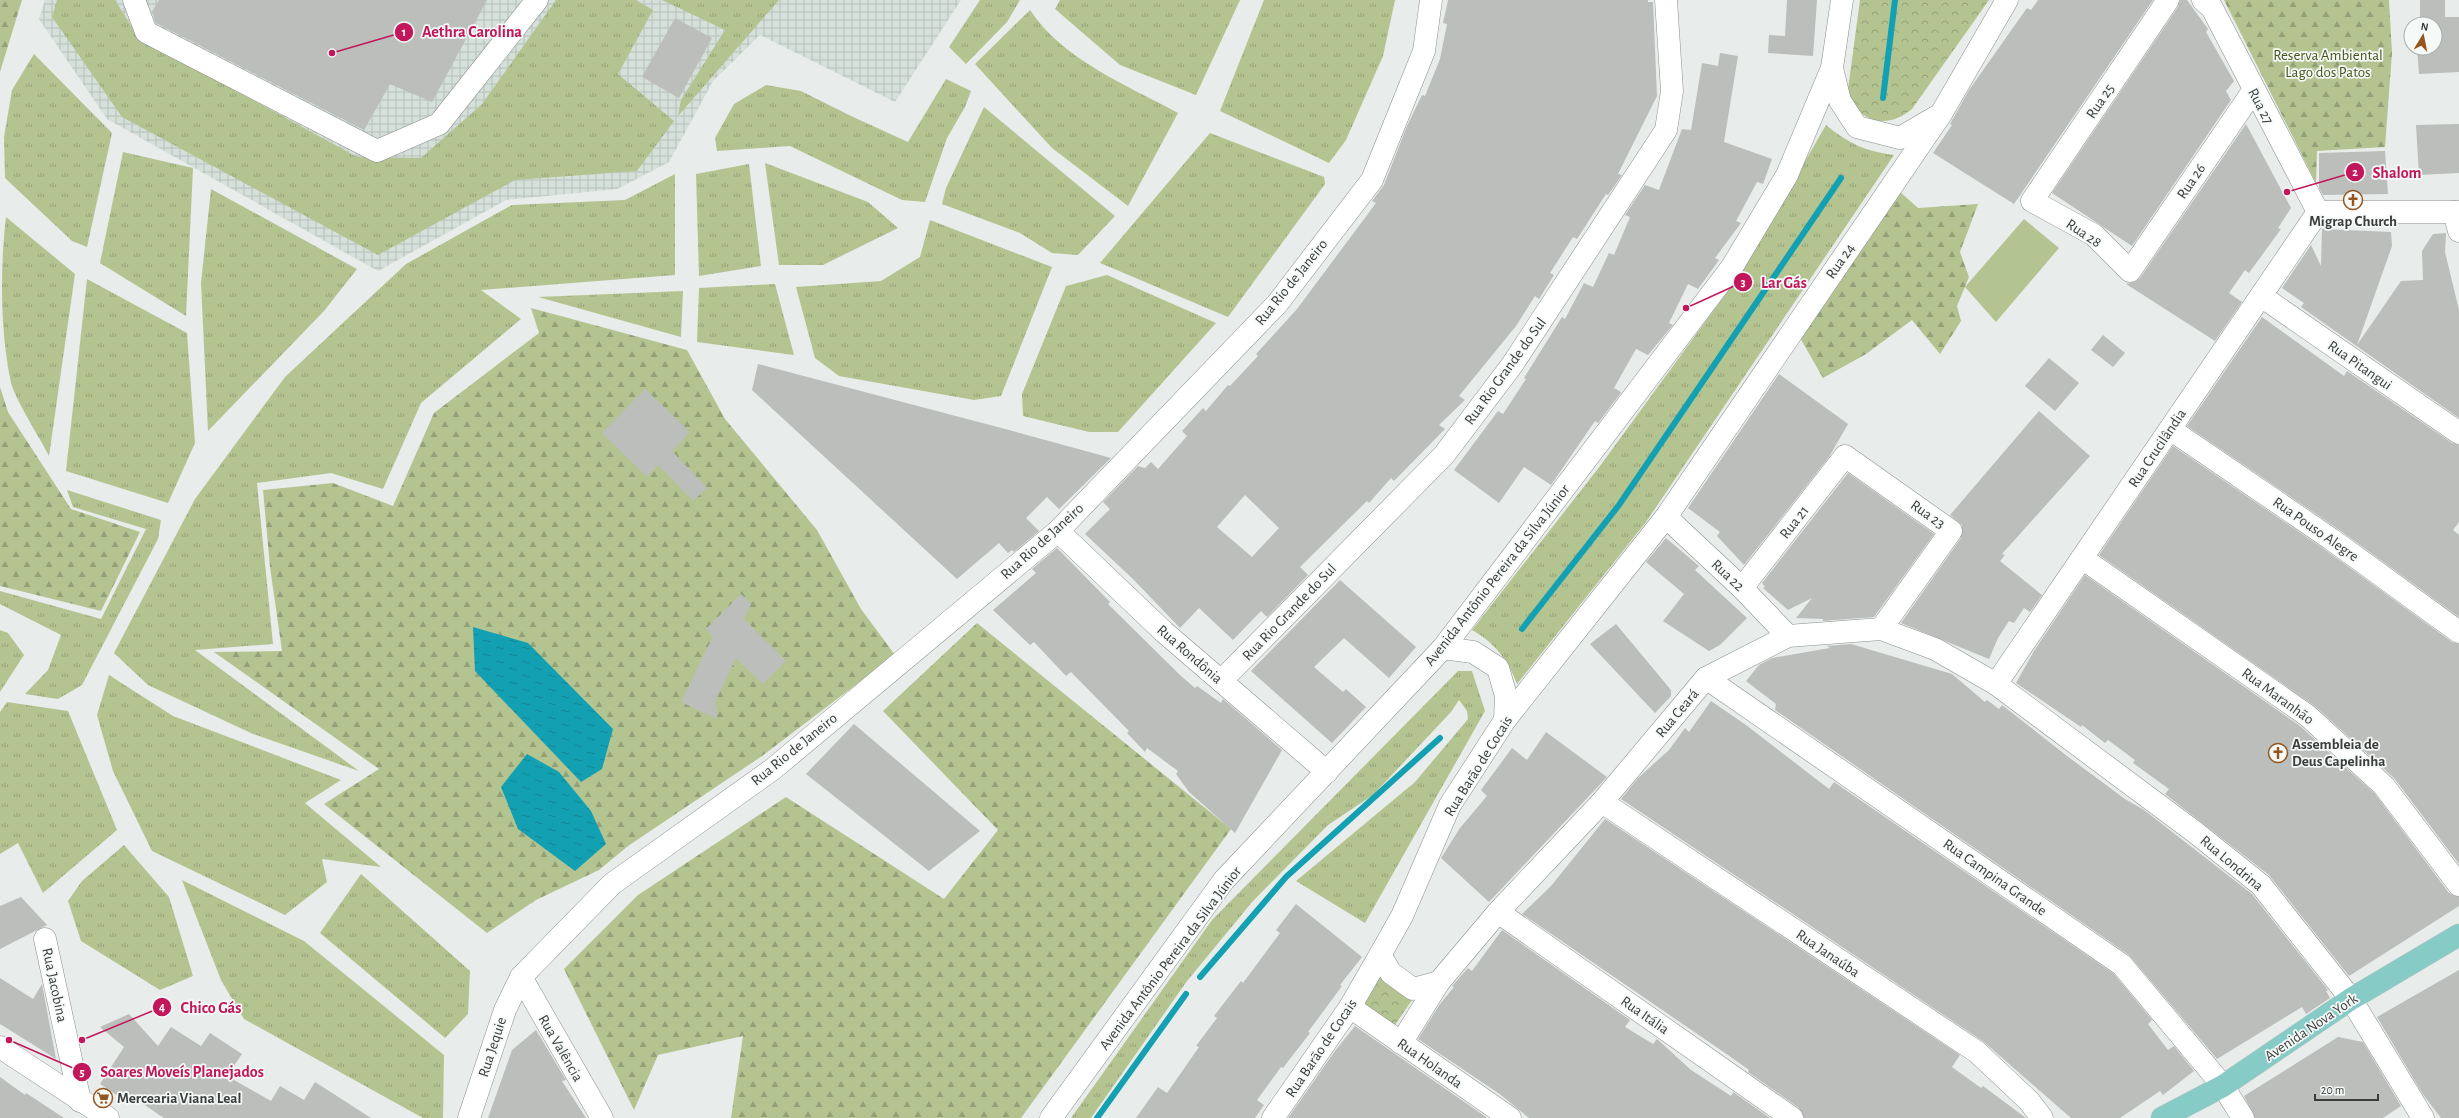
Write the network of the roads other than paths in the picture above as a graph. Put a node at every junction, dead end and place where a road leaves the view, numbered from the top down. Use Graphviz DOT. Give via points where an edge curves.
graph roads {
  1 [pos="134,0"];
  2 [pos="537,0"];
  3 [pos="1431,0"];
  4 [pos="1666,0"];
  5 [pos="1842,0"];
  6 [pos="2007,0"];
  7 [pos="2168,0"];
  8 [pos="2203,0"];
  9 [pos="1832,68"];
  10 [pos="2253,91"];
  11 [pos="1941,114"];
  12 [pos="2032,202"];
  13 [pos="2318,212"];
  14 [pos="2457,218"];
  15 [pos="2130,271"];
  16 [pos="2261,296"];
  17 [pos="2170,429"];
  18 [pos="2459,433"];
  19 [pos="1845,456"];
  20 [pos="1666,517"];
  21 [pos="1058,531"];
  22 [pos="2082,558"];
  23 [pos="1742,588"];
  24 [pos="1881,630"];
  25 [pos="2459,632"];
  26 [pos="1788,636"];
  27 [pos="1443,648"];
  28 [pos="1706,678"];
  29 [pos="1221,681"];
  30 [pos="1996,684"];
  31 [pos="1505,720"];
  32 [pos="1327,772"];
  33 [pos="1602,802"];
  34 [pos="2459,885"];
  35 [pos="1498,912"];
  36 [pos="2459,935"];
  37 [pos="46,939"];
  38 [pos="1380,955"];
  39 [pos="521,977"];
  40 [pos="1439,982"];
  41 [pos="2352,999"];
  42 [pos="1350,1007"];
  43 [pos="1401,1043"];
  44 [pos="3,1053"];
  45 [pos="2223,1086"];
  46 [pos="86,1108"];
  47 [pos="108,1118"];
  48 [pos="469,1118"];
  49 [pos="602,1118"];
  50 [pos="1051,1118"];
  51 [pos="1273,1118"];
  52 [pos="1510,1118"];
  53 [pos="1792,1118"];
  54 [pos="2042,1118"];
  55 [pos="2162,1118"];
  56 [pos="2243,1118"];
  57 [pos="2423,1118"];
  1 -- 2 [label="street" via="146,32 376,150 439,124"];
  3 -- 21 [label="street, Rua Rio de Janeiro" via="1424,51 1372,180 1278,304"];
  4 -- 29 [label="street, Rua Rio Grande do Sul" via="1672,91 1666,130 1512,365 1444,455"];
  5 -- 9 [label="street, Avenida Antônio Pereira da Silva Júnior"];
  6 -- 11 [label="street, Rua 24"];
  7 -- 12 [label="street, Rua 25"];
  8 -- 10 [label="street, Rua 27" via="2212,8"];
  9 -- 11 [label="street" via="1840,102 1857,127 1900,138"];
  9 -- 27 [label="street, Avenida Antônio Pereira da Silva Júnior" via="1787,175 1732,267"];
  10 -- 13 [label="street, Rua 27"];
  10 -- 15 [label="street, Rua 26"];
  11 -- 20 [label="street, Rua 24"];
  12 -- 15 [label="street, Rua 28" via="2094,235"];
  13 -- 14 [label="street"];
  13 -- 16 [label="street, Rua Crucilândia"];
  16 -- 17 [label="street, Rua Crucilândia"];
  16 -- 18 [label="street, Rua Pitangui"];
  17 -- 22 [label="street, Rua Crucilândia"];
  17 -- 25 [label="street, Rua Pouso Alegre" via="2325,535"];
  19 -- 23 [label="street, Rua 21"];
  19 -- 24 [label="street, Rua 23" via="1950,531"];
  20 -- 23 [label="street, Rua 22"];
  20 -- 31 [label="street, Rua Barão de Cocais"];
  21 -- 29 [label="street, Rua Rondônia" via="1164,632"];
  21 -- 39 [label="street, Rua Rio de Janeiro" via="773,769 612,884"];
  22 -- 30 [label="street, Rua Crucilândia"];
  22 -- 34 [label="street, Rua Maranhão" via="2308,716 2384,786"];
  23 -- 26 [label="street, Rua 22"];
  24 -- 26 [label="street, Rua Ceará"];
  24 -- 30 [label="street, Rua Ceará" via="1935,649"];
  26 -- 28 [label="street, Rua Ceará"];
  27 -- 31 [label="street" via="1472,652 1498,668 1506,696"];
  27 -- 32 [label="street, Avenida Antônio Pereira da Silva Júnior"];
  28 -- 33 [label="street, Rua Ceará"];
  28 -- 45 [label="street, Rua Campina Grande" via="2122,965"];
  29 -- 32 [label="street, Rua Rondônia"];
  30 -- 41 [label="street, Rua Londrina" via="2196,833 2261,885"];
  31 -- 38 [label="street, Rua Barão de Cocais" via="1450,805 1402,916"];
  32 -- 50 [label="street, Avenida Antônio Pereira da Silva Júnior" via="1224,880"];
  33 -- 35 [label="street, Rua Ceará"];
  33 -- 54 [label="street, Rua Janaúba" via="1978,1052 2029,1101"];
  35 -- 40 [label="street, Rua Ceará"];
  35 -- 53 [label="street, Rua Itália"];
  36 -- 41 [label="main road, Avenida Nova York"];
  37 -- 46 [label="street, Rua Jacobina"];
  38 -- 40 [label="street" via="1391,974 1413,989"];
  38 -- 42 [label="street, Rua Barão de Cocais"];
  39 -- 48 [label="street, Rua Jequie" via="505,1010"];
  39 -- 49 [label="street, Rua Valência"];
  40 -- 43 [label="street, Rua Ceará"];
  41 -- 45 [label="main road, Avenida Nova York"];
  41 -- 57 [label="street, Rua Londrina"];
  42 -- 43 [label="street, Rua Holanda"];
  42 -- 51 [label="street, Rua Barão de Cocais"];
  43 -- 52 [label="street, Rua Holanda"];
  44 -- 46 [label="street"];
  45 -- 55 [label="main road, Avenida Nova York"];
  45 -- 56 [label="street, Rua Campina Grande"];
  46 -- 47 [label="street"];
}
